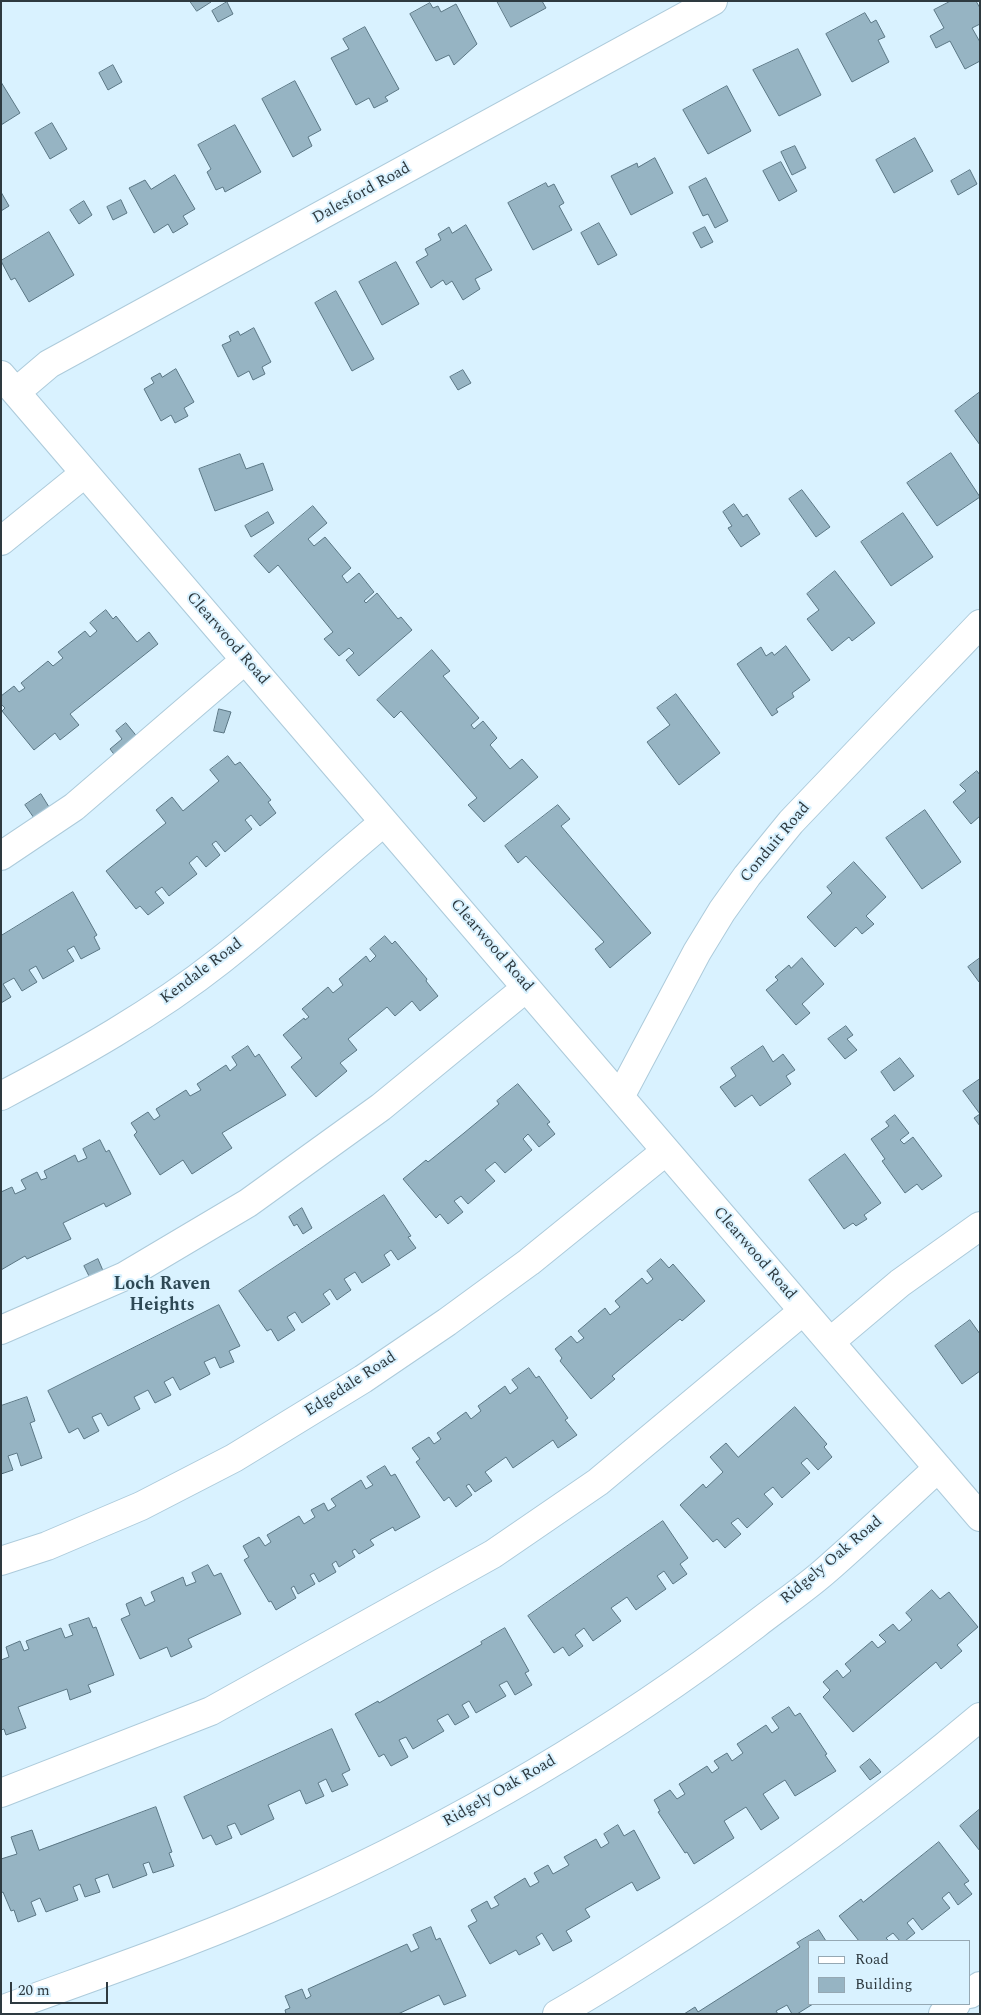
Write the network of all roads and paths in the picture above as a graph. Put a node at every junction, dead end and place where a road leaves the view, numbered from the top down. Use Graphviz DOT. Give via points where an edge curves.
graph roads {
  1 [pos="713,1"];
  2 [pos="9,384"];
  3 [pos="85,473"];
  4 [pos="1,541"];
  5 [pos="980,624"];
  6 [pos="245,660"];
  7 [pos="384,822"];
  8 [pos="1,856"];
  9 [pos="526,988"];
  10 [pos="1,1096"];
  11 [pos="620,1097"];
  12 [pos="666,1151"];
  13 [pos="980,1226"];
  14 [pos="803,1311"];
  15 [pos="1,1330"];
  16 [pos="830,1342"];
  17 [pos="938,1468"];
  18 [pos="980,1517"];
  19 [pos="1,1562"];
  20 [pos="980,1717"];
  21 [pos="1,1792"];
  22 [pos="955,2005"];
  23 [pos="1,2010"];
  24 [pos="557,2014"];
  25 [pos="943,2014"];
  1 -- 2 [label="street, Dalesford Road"];
  2 -- 3 [label="street, Clearwood Road"];
  3 -- 4 [label="street"];
  3 -- 6 [label="street, Clearwood Road"];
  5 -- 11 [label="street, Conduit Road" via="791,822 747,876 697,952"];
  6 -- 7 [label="street, Clearwood Road"];
  6 -- 8 [label="street" via="74,807"];
  7 -- 9 [label="street, Clearwood Road"];
  7 -- 10 [label="street, Kendale Road" via="221,960 140,1017"];
  9 -- 11 [label="street, Clearwood Road"];
  9 -- 15 [label="street" via="381,1107 248,1203 125,1276"];
  11 -- 12 [label="street, Clearwood Road"];
  12 -- 14 [label="street, Clearwood Road"];
  12 -- 19 [label="street, Edgedale Road" via="529,1262 448,1322 275,1434 141,1506"];
  13 -- 16 [label="street" via="900,1283"];
  14 -- 16 [label="street, Clearwood Road"];
  14 -- 21 [label="street" via="598,1482 493,1554 211,1711"];
  16 -- 17 [label="street, Clearwood Road"];
  17 -- 18 [label="street, Clearwood Road"];
  17 -- 23 [label="street, Ridgely Oak Road" via="823,1573 706,1662 601,1733 508,1789 409,1843 292,1899 169,1949"];
  20 -- 24 [label="street" via="924,1764 760,1886"];
  22 -- 25 [label="street"];
}
